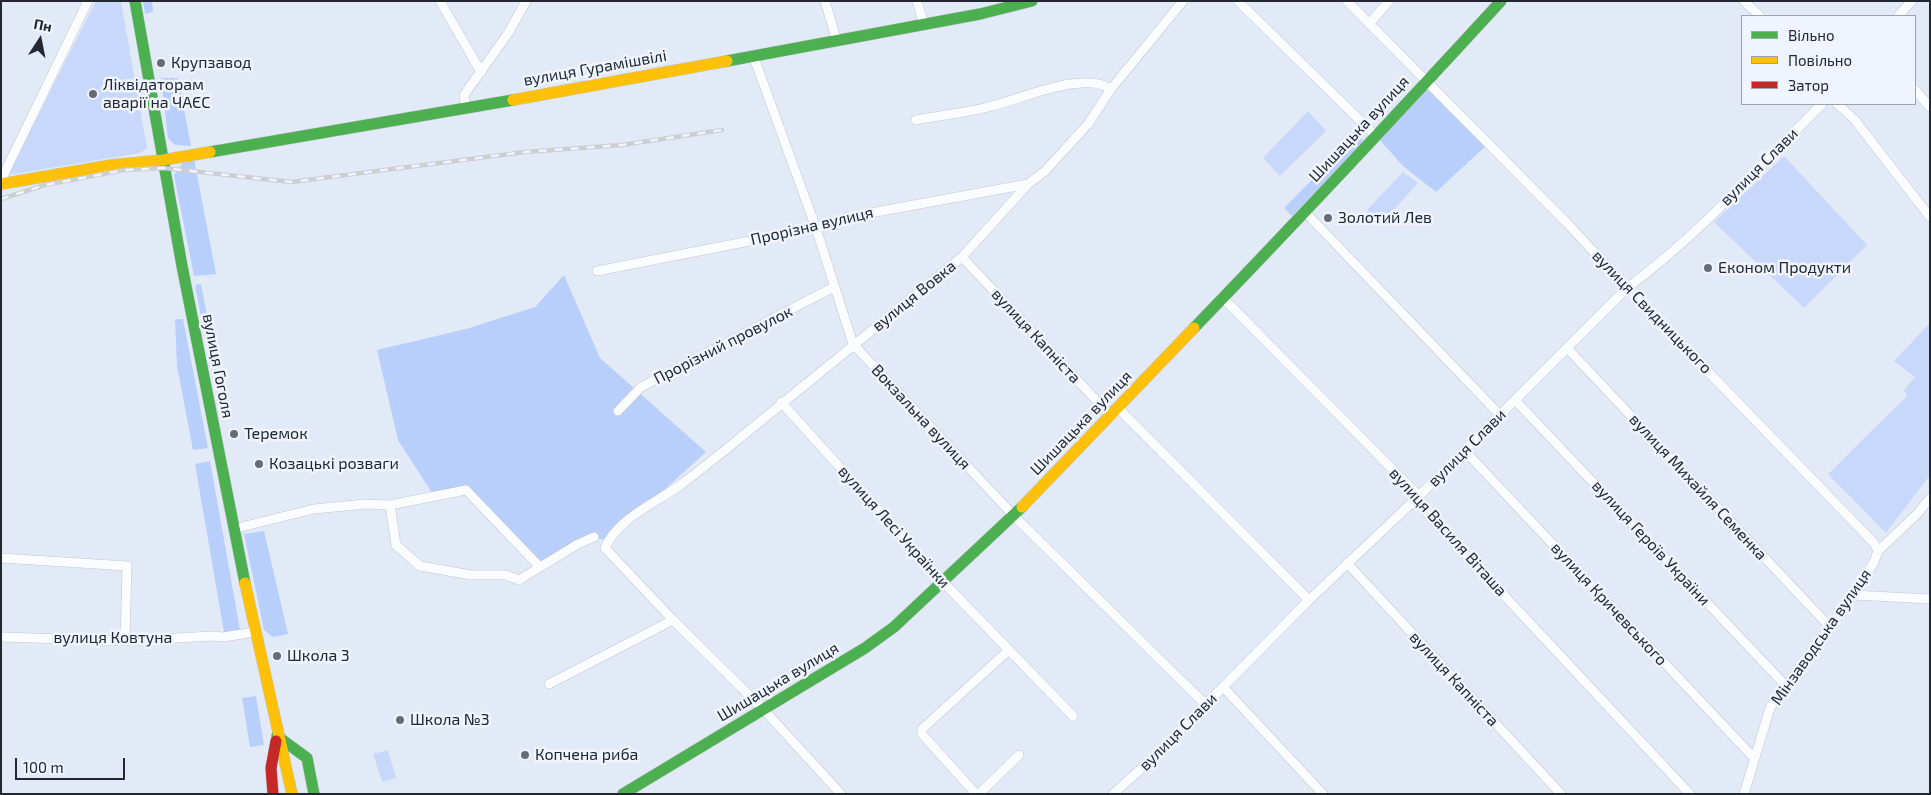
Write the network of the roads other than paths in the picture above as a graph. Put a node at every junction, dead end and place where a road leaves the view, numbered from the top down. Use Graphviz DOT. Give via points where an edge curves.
graph roads {
  1 [pos="88,1"];
  2 [pos="135,1"];
  3 [pos="440,1"];
  4 [pos="526,1"];
  5 [pos="825,1"];
  6 [pos="917,1"];
  7 [pos="1032,1"];
  8 [pos="1183,1"];
  9 [pos="1238,1"];
  10 [pos="1347,1"];
  11 [pos="1389,1"];
  12 [pos="1501,1"];
  13 [pos="1744,1"];
  14 [pos="1912,1"];
  15 [pos="1759,15"];
  16 [pos="1899,15"];
  17 [pos="924,24"];
  18 [pos="1369,24"];
  19 [pos="837,41"];
  20 [pos="752,55"];
  21 [pos="481,72"];
  22 [pos="1425,79"];
  23 [pos="1111,89"];
  24 [pos="1916,91"];
  25 [pos="1821,105"];
  26 [pos="1838,105"];
  27 [pos="1930,107"];
  28 [pos="466,108"];
  29 [pos="916,120"];
  30 [pos="1377,137"];
  31 [pos="163,160"];
  32 [pos="1,180"];
  33 [pos="1,184"];
  34 [pos="1028,184"];
  35 [pos="1305,212"];
  36 [pos="1930,217"];
  37 [pos="816,228"];
  38 [pos="962,257"];
  39 [pos="597,271"];
  40 [pos="834,287"];
  41 [pos="1627,288"];
  42 [pos="1222,297"];
  43 [pos="853,344"];
  44 [pos="1567,348"];
  45 [pos="1516,400"];
  46 [pos="781,402"];
  47 [pos="618,411"];
  48 [pos="1115,412"];
  49 [pos="1500,415"];
  50 [pos="1464,450"];
  51 [pos="1419,496"];
  52 [pos="1930,498"];
  53 [pos="390,505"];
  54 [pos="1014,516"];
  55 [pos="233,529"];
  56 [pos="594,537"];
  57 [pos="1878,551"];
  58 [pos="1,558"];
  59 [pos="1347,564"];
  60 [pos="539,566"];
  61 [pos="944,582"];
  62 [pos="1853,595"];
  63 [pos="1930,599"];
  64 [pos="1309,600"];
  65 [pos="672,620"];
  66 [pos="1829,626"];
  67 [pos="255,632"];
  68 [pos="1,637"];
  69 [pos="125,641"];
  70 [pos="1009,650"];
  71 [pos="549,684"];
  72 [pos="1786,686"];
  73 [pos="1223,687"];
  74 [pos="1206,705"];
  75 [pos="764,710"];
  76 [pos="1073,716"];
  77 [pos="277,736"];
  78 [pos="1019,755"];
  79 [pos="307,758"];
  80 [pos="1754,758"];
  81 [pos="285,766"];
  82 [pos="273,794"];
  83 [pos="292,794"];
  84 [pos="314,794"];
  85 [pos="623,794"];
  86 [pos="841,794"];
  87 [pos="978,794"];
  88 [pos="1114,794"];
  89 [pos="1323,794"];
  90 [pos="1561,794"];
  91 [pos="1690,794"];
  92 [pos="1744,794"];
  1 -- 32 [label="street"];
  2 -- 31 [label="street, вулиця Гоголя"];
  3 -- 21 [label="street"];
  4 -- 21 [label="street"];
  5 -- 19 [label="street"];
  6 -- 17 [label="street"];
  7 -- 17 [label="street, вулиця Гурамішвілі"];
  8 -- 23 [label="street, вулиця Вовка"];
  9 -- 30 [label="street"];
  10 -- 18 [label="street, вулиця Свидницького"];
  11 -- 18 [label="street"];
  12 -- 22 [label="street, Шишацька вулиця"];
  13 -- 15 [label="street"];
  14 -- 16 [label="street"];
  17 -- 19 [label="street, вулиця Гурамішвілі"];
  18 -- 22 [label="street, вулиця Свидницького"];
  19 -- 20 [label="street, вулиця Гурамішвілі"];
  20 -- 28 [label="street, вулиця Гурамішвілі"];
  20 -- 37 [label="street, Вокзальна вулиця"];
  21 -- 28 [label="street" via="464,95"];
  22 -- 30 [label="street, Шишацька вулиця"];
  22 -- 41 [label="street, вулиця Свидницького"];
  23 -- 29 [label="street" via="1098,84 1062,85 991,107"];
  23 -- 34 [label="street, вулиця Вовка" via="1088,124 1045,171"];
  24 -- 27 [label="street"];
  25 -- 41 [label="street, вулиця Слави" via="1694,232"];
  26 -- 36 [label="street" via="1854,119"];
  28 -- 31 [label="street, вулиця Гурамішвілі"];
  30 -- 35 [label="street, Шишацька вулиця"];
  31 -- 33 [label="street, вулиця Гурамішвілі" via="112,165"];
  31 -- 55 [label="street, вулиця Гоголя"];
  34 -- 37 [label="street, Прорізна вулиця" via="876,212"];
  34 -- 38 [label="street, вулиця Вовка"];
  35 -- 42 [label="street, Шишацька вулиця"];
  35 -- 49 [label="street"];
  37 -- 39 [label="street, Прорізна вулиця"];
  37 -- 40 [label="street, Вокзальна вулиця"];
  38 -- 43 [label="street, вулиця Вовка"];
  38 -- 48 [label="street, вулиця Капніста"];
  40 -- 43 [label="street, Вокзальна вулиця"];
  40 -- 47 [label="street, Прорізний провулок" via="641,388"];
  41 -- 44 [label="street, вулиця Слави"];
  41 -- 57 [label="street, вулиця Свидницького" via="1874,543"];
  42 -- 48 [label="street, Шишацька вулиця"];
  42 -- 51 [label="street, вулиця Василя Віташа"];
  43 -- 46 [label="street, вулиця Вовка"];
  43 -- 54 [label="street, Вокзальна вулиця"];
  44 -- 45 [label="street, вулиця Слави"];
  44 -- 66 [label="street, вулиця Михайля Семенка"];
  45 -- 49 [label="street, вулиця Слави"];
  45 -- 72 [label="street, вулиця Героїв України"];
  46 -- 61 [label="street, вулиця Лесі Українки"];
  46 -- 65 [label="street, вулиця Вовка" via="608,540 605,548"];
  48 -- 54 [label="street, Шишацька вулиця"];
  48 -- 64 [label="street, вулиця Капніста"];
  49 -- 50 [label="street, вулиця Слави"];
  50 -- 51 [label="street, вулиця Слави"];
  50 -- 80 [label="street, вулиця Кричевського"];
  51 -- 59 [label="street, вулиця Слави"];
  51 -- 91 [label="street, вулиця Василя Віташа" via="1426,512"];
  52 -- 57 [label="street, Мінзаводська вулиця"];
  53 -- 55 [label="street" via="365,504 314,510"];
  53 -- 60 [label="street" via="466,490"];
  53 -- 60 [label="street" via="396,546 420,566 471,575 506,575 519,580"];
  54 -- 61 [label="street, Шишацька вулиця"];
  54 -- 74 [label="street, Вокзальна вулиця"];
  55 -- 67 [label="street, вулиця Гоголя"];
  56 -- 60 [label="street"];
  57 -- 62 [label="street, Мінзаводська вулиця"];
  58 -- 69 [label="street" via="127,566"];
  59 -- 64 [label="street, вулиця Слави"];
  59 -- 90 [label="street, вулиця Капніста"];
  61 -- 70 [label="street, вулиця Лесі Українки"];
  61 -- 75 [label="street, Шишацька вулиця" via="866,648"];
  62 -- 63 [label="street"];
  62 -- 66 [label="street, Мінзаводська вулиця"];
  64 -- 73 [label="street, вулиця Слави"];
  65 -- 71 [label="street"];
  65 -- 75 [label="street"];
  66 -- 72 [label="street, Мінзаводська вулиця"];
  67 -- 69 [label="street, вулиця Ковтуна" via="223,637"];
  67 -- 77 [label="street, вулиця Гоголя"];
  68 -- 69 [label="street, вулиця Ковтуна"];
  70 -- 76 [label="street, вулиця Лесі Українки"];
  70 -- 87 [label="street" via="922,729 922,734"];
  72 -- 80 [label="street, Мінзаводська вулиця" via="1770,708"];
  73 -- 74 [label="street, вулиця Слави"];
  73 -- 89 [label="street"];
  74 -- 88 [label="street, вулиця Слави"];
  75 -- 85 [label="street, Шишацька вулиця"];
  75 -- 86 [label="street"];
  77 -- 79 [label="street"];
  77 -- 81 [label="street, вулиця Гоголя"];
  77 -- 82 [label="street, вулиця Гоголя" via="272,768"];
  78 -- 87 [label="street"];
  79 -- 81 [label="street" via="296,753 288,755"];
  79 -- 84 [label="street"];
  80 -- 92 [label="street, Мінзаводська вулиця"];
  81 -- 83 [label="street, вулиця Гоголя"];
}
